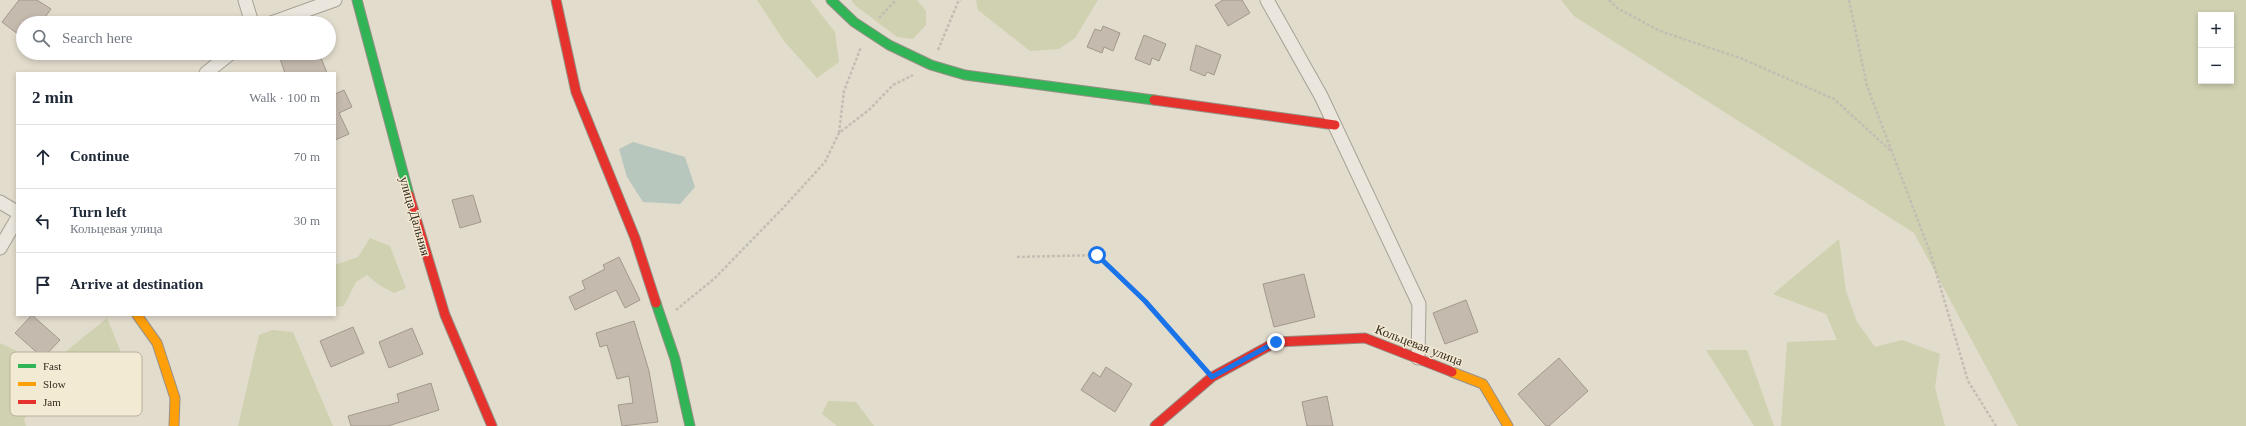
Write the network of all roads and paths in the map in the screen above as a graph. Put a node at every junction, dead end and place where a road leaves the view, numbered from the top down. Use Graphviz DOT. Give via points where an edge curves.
graph roads {
  1 [pos="245,0"];
  2 [pos="336,0"];
  3 [pos="357,0"];
  4 [pos="556,0"];
  5 [pos="831,0"];
  6 [pos="896,0"];
  7 [pos="961,0"];
  8 [pos="1267,0"];
  9 [pos="1609,0"];
  10 [pos="1849,0"];
  11 [pos="250,16"];
  12 [pos="291,16"];
  13 [pos="867,31"];
  14 [pos="223,60"];
  15 [pos="931,65"];
  16 [pos="207,72"];
  17 [pos="1335,125"];
  18 [pos="839,133"];
  19 [pos="1891,151"];
  20 [pos="0,202"];
  21 [pos="16,211"];
  22 [pos="16,221"];
  23 [pos="0,248"];
  24 [pos="1017,257"];
  25 [pos="138,316"];
  26 [pos="662,321"];
  27 [pos="1418,358"];
  28 [pos="1212,377"];
  29 [pos="174,426"];
  30 [pos="492,426"];
  31 [pos="690,426"];
  32 [pos="1155,426"];
  33 [pos="1508,426"];
  34 [pos="1996,426"];
  1 -- 11 [label="street"];
  2 -- 12 [label="street"];
  3 -- 30 [label="street, улица Дальняя" via="420,235 445,315"];
  4 -- 26 [label="street" via="576,92 635,238"];
  5 -- 13 [label="street"];
  6 -- 13 [label="path"];
  7 -- 15 [label="path"];
  8 -- 17 [label="street"];
  9 -- 19 [label="path" via="1617,8 1660,31 1740,58 1834,99"];
  10 -- 19 [label="path" via="1867,86"];
  13 -- 15 [label="street" via="888,45"];
  13 -- 18 [label="path" via="844,91"];
  14 -- 16 [label="street"];
  15 -- 17 [label="street" via="965,75"];
  15 -- 18 [label="path" via="894,86"];
  17 -- 27 [label="street" via="1419,304"];
  18 -- 26 [label="path" via="825,162 784,207 715,278"];
  19 -- 34 [label="path" via="1931,255 1968,381"];
  20 -- 21 [label="street"];
  22 -- 23 [label="street"];
  24 -- 28 [label="path" via="1097,255 1145,301"];
  25 -- 29 [label="street" via="157,343 176,398"];
  26 -- 31 [label="street" via="675,359"];
  27 -- 28 [label="street, Кольцевая улица" via="1365,338 1276,342"];
  27 -- 33 [label="street, Кольцевая улица" via="1483,384"];
  28 -- 32 [label="street, Кольцевая улица"];
}
